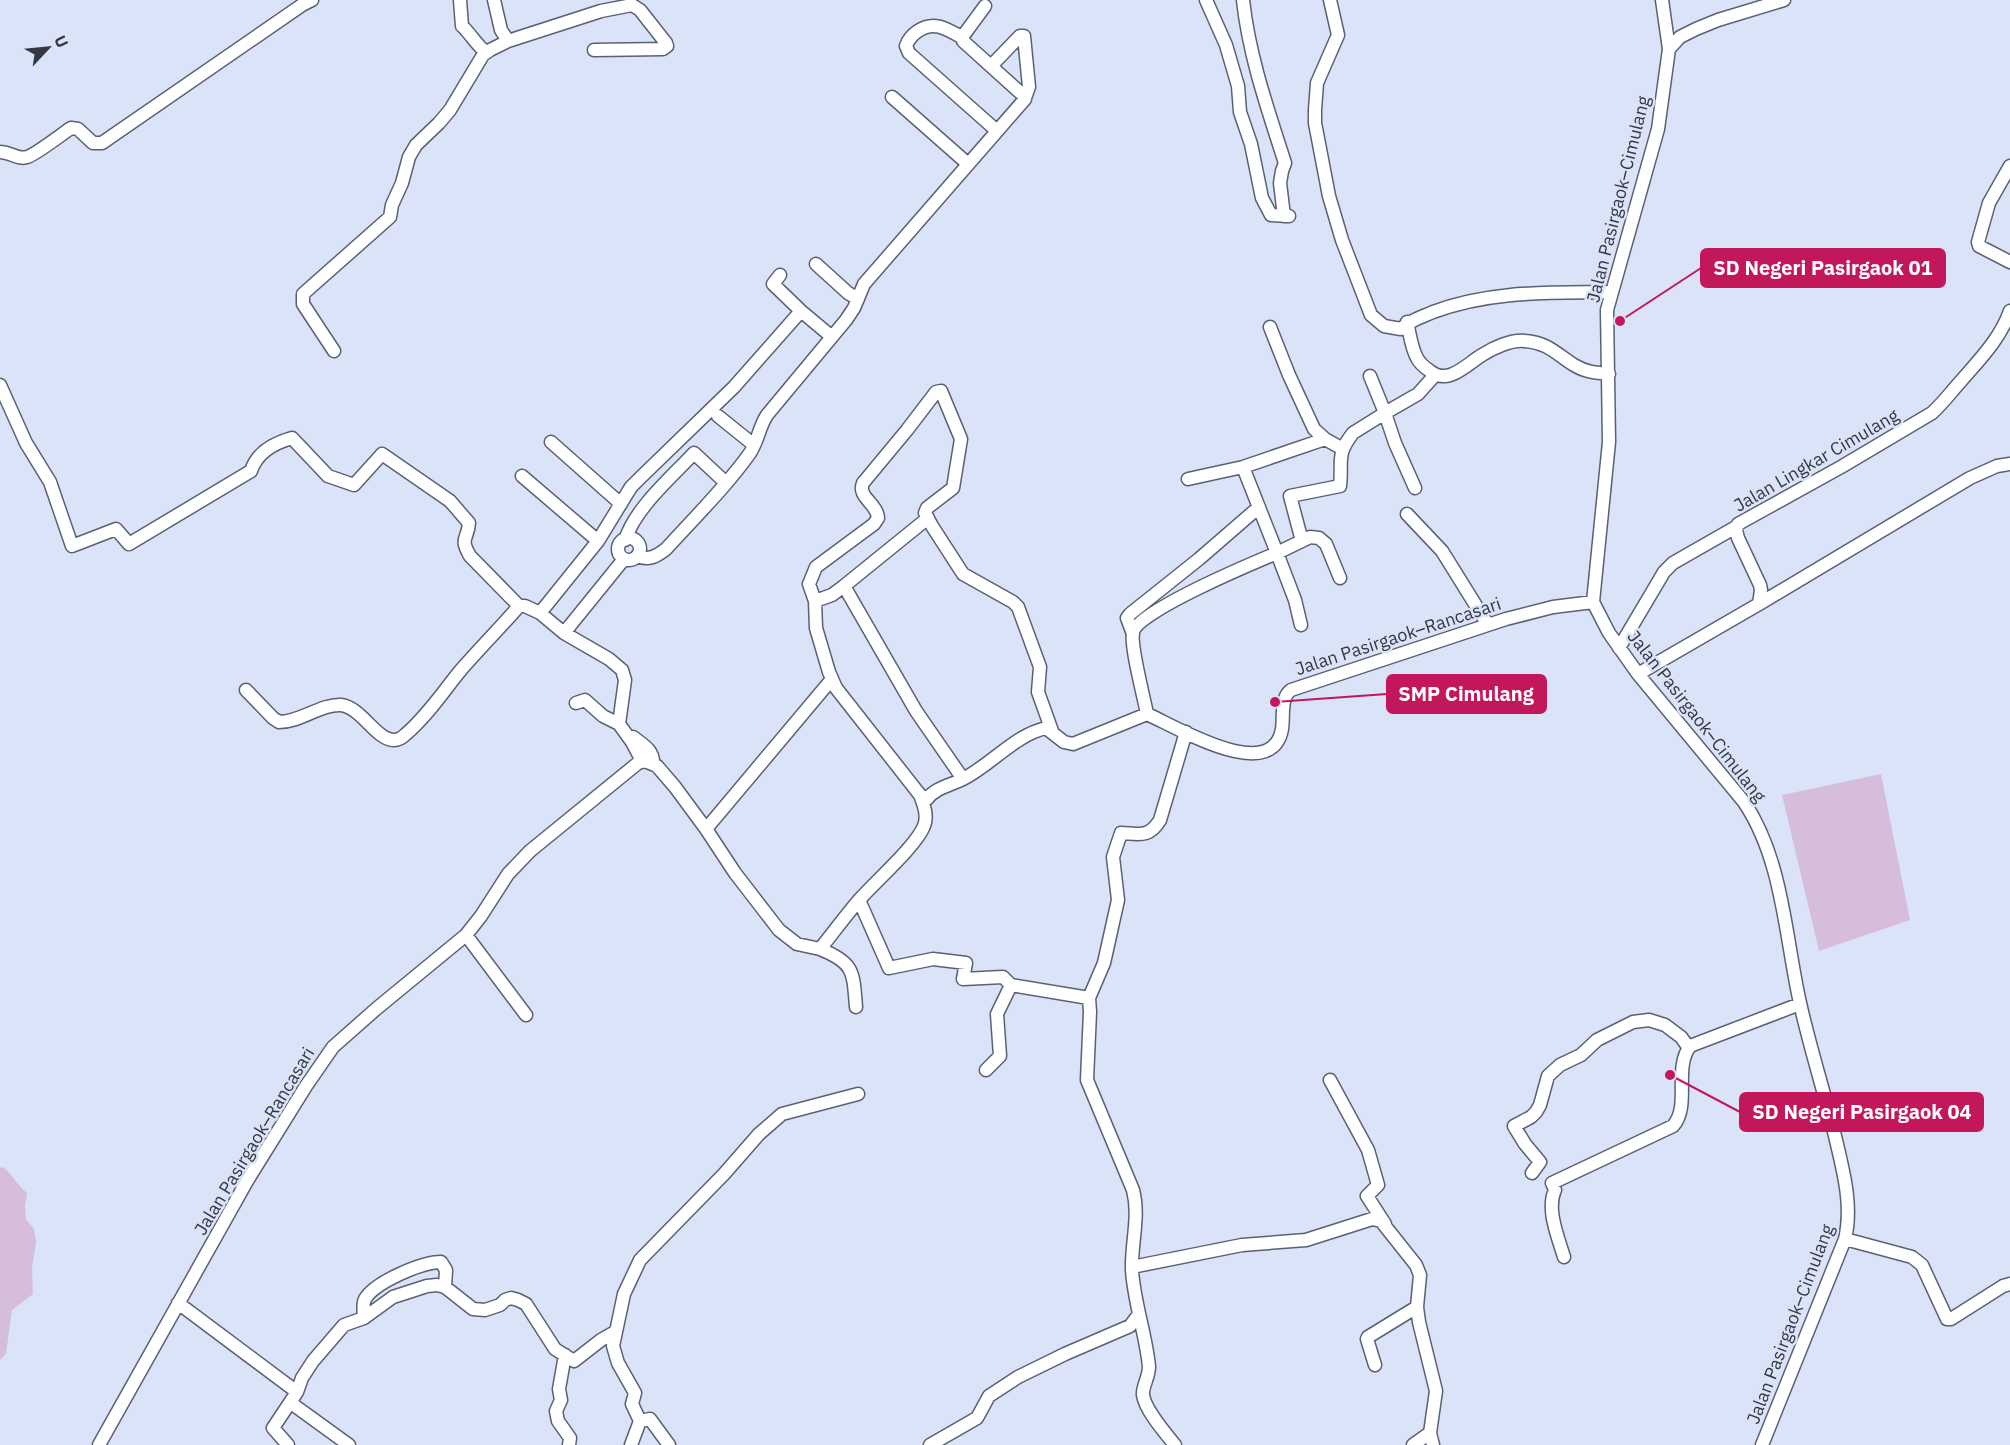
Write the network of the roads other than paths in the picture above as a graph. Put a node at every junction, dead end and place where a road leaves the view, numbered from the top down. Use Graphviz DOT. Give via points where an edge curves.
graph roads {
  1 [pos="312,0"];
  2 [pos="460,0"];
  3 [pos="494,0"];
  4 [pos="1206,0"];
  5 [pos="1243,0"];
  6 [pos="1330,0"];
  7 [pos="1662,0"];
  8 [pos="1784,0"];
  9 [pos="985,6"];
  10 [pos="963,38"];
  11 [pos="508,41"];
  12 [pos="1669,49"];
  13 [pos="594,50"];
  14 [pos="486,52"];
  15 [pos="991,66"];
  16 [pos="892,97"];
  17 [pos="1025,98"];
  18 [pos="998,131"];
  19 [pos="0,152"];
  20 [pos="968,164"];
  21 [pos="2010,166"];
  22 [pos="2010,262"];
  23 [pos="816,264"];
  24 [pos="780,275"];
  25 [pos="1611,292"];
  26 [pos="858,299"];
  27 [pos="801,311"];
  28 [pos="2010,311"];
  29 [pos="1407,322"];
  30 [pos="1270,327"];
  31 [pos="832,337"];
  32 [pos="334,351"];
  33 [pos="1609,374"];
  34 [pos="1435,375"];
  35 [pos="1370,376"];
  36 [pos="0,385"];
  37 [pos="1384,413"];
  38 [pos="718,416"];
  39 [pos="1325,440"];
  40 [pos="551,442"];
  41 [pos="754,445"];
  42 [pos="1343,449"];
  43 [pos="2010,464"];
  44 [pos="1243,467"];
  45 [pos="522,476"];
  46 [pos="1188,479"];
  47 [pos="725,482"];
  48 [pos="1415,488"];
  49 [pos="621,504"];
  50 [pos="1259,507"];
  51 [pos="1407,514"];
  52 [pos="928,518"];
  53 [pos="1736,527"];
  54 [pos="625,540"];
  55 [pos="1302,541"];
  56 [pos="598,542"];
  57 [pos="1277,553"];
  58 [pos="637,556"];
  59 [pos="624,559"];
  60 [pos="1340,578"];
  61 [pos="844,586"];
  62 [pos="814,602"];
  63 [pos="1593,602"];
  64 [pos="1759,604"];
  65 [pos="519,606"];
  66 [pos="540,613"];
  67 [pos="1301,625"];
  68 [pos="1488,625"];
  69 [pos="564,633"];
  70 [pos="1133,634"];
  71 [pos="1619,648"];
  72 [pos="1638,674"];
  73 [pos="831,679"];
  74 [pos="246,690"];
  75 [pos="576,703"];
  76 [pos="1147,714"];
  77 [pos="622,728"];
  78 [pos="1052,731"];
  79 [pos="1186,732"];
  80 [pos="647,762"];
  81 [pos="963,779"];
  82 [pos="920,795"];
  83 [pos="706,829"];
  84 [pos="859,900"];
  85 [pos="466,935"];
  86 [pos="820,950"];
  87 [pos="1011,985"];
  88 [pos="1089,998"];
  89 [pos="1800,1004"];
  90 [pos="856,1007"];
  91 [pos="526,1015"];
  92 [pos="1689,1048"];
  93 [pos="986,1070"];
  94 [pos="1330,1080"];
  95 [pos="858,1094"];
  96 [pos="1532,1173"];
  97 [pos="1388,1228"];
  98 [pos="1845,1239"];
  99 [pos="1564,1257"];
  100 [pos="1132,1267"];
  101 [pos="2010,1284"];
  102 [pos="445,1287"];
  103 [pos="178,1303"];
  104 [pos="1417,1306"];
  105 [pos="1139,1314"];
  106 [pos="364,1318"];
  107 [pos="615,1332"];
  108 [pos="565,1355"];
  109 [pos="1375,1365"];
  110 [pos="294,1397"];
  111 [pos="640,1421"];
  112 [pos="1432,1439"];
  113 [pos="99,1445"];
  114 [pos="288,1445"];
  115 [pos="349,1445"];
  116 [pos="569,1445"];
  117 [pos="631,1445"];
  118 [pos="669,1445"];
  119 [pos="930,1445"];
  120 [pos="1175,1445"];
  121 [pos="1413,1445"];
  122 [pos="1762,1445"];
  1 -- 19 [label="street" via="102,143 93,143 78,129 71,128 27,157"];
  2 -- 14 [label="street" via="462,26"];
  3 -- 11 [label="street" via="501,30"];
  4 -- 5 [label="street" via="1226,45 1238,86 1240,112 1262,198 1271,215 1287,216 1280,183 1285,163 1267,111"];
  6 -- 29 [label="street" via="1338,33 1317,83 1315,110 1329,196 1371,315 1388,328 1401,329"];
  7 -- 12 [label="street, Jalan Pasirgaok–Cimulang"];
  8 -- 12 [label="street" via="1696,29 1680,37"];
  9 -- 10 [label="street"];
  10 -- 15 [label="street"];
  10 -- 18 [label="street" via="930,25 913,34 906,46 909,53"];
  11 -- 13 [label="street" via="632,5 666,42 663,49"];
  11 -- 14 [label="street"];
  12 -- 25 [label="street, Jalan Pasirgaok–Cimulang" via="1656,137"];
  14 -- 32 [label="street" via="450,110 409,157 390,218 303,294 303,304"];
  15 -- 17 [label="street"];
  15 -- 17 [label="street" via="1024,36 1029,87"];
  16 -- 20 [label="street"];
  17 -- 18 [label="street"];
  18 -- 20 [label="street"];
  20 -- 26 [label="street" via="864,284"];
  21 -- 22 [label="street" via="1989,203 1977,242"];
  23 -- 26 [label="street"];
  24 -- 27 [label="street" via="773,284"];
  25 -- 29 [label="street" via="1487,297"];
  25 -- 33 [label="street, Jalan Pasirgaok–Cimulang" via="1607,309"];
  26 -- 31 [label="street"];
  27 -- 31 [label="street"];
  27 -- 49 [label="street" via="734,387 640,478"];
  28 -- 53 [label="street, Jalan Lingkar Cimulang" via="2003,330 1988,350 1932,412"];
  29 -- 34 [label="street" via="1417,358"];
  30 -- 39 [label="street" via="1310,423"];
  31 -- 41 [label="street" via="767,415"];
  33 -- 34 [label="street" via="1588,372 1540,343 1522,340 1481,355 1457,373"];
  33 -- 63 [label="street, Jalan Pasirgaok–Cimulang" via="1609,442"];
  34 -- 37 [label="street" via="1418,394"];
  35 -- 37 [label="street"];
  36 -- 65 [label="street" via="26,443 50,482 72,546 116,529 129,544 251,471 254,461 274,443 292,438 328,476 354,485 382,454 450,501 469,523 464,541 470,556"];
  37 -- 42 [label="street" via="1353,433"];
  37 -- 48 [label="street"];
  38 -- 41 [label="street"];
  39 -- 42 [label="street"];
  39 -- 44 [label="street"];
  40 -- 49 [label="street"];
  41 -- 47 [label="street"];
  42 -- 55 [label="street" via="1340,486 1290,497"];
  43 -- 64 [label="street" via="1970,478"];
  44 -- 46 [label="street"];
  44 -- 50 [label="street"];
  45 -- 56 [label="street"];
  47 -- 54 [label="street" via="694,453 641,511"];
  47 -- 58 [label="street" via="666,549 645,560"];
  49 -- 56 [label="street"];
  50 -- 57 [label="street"];
  50 -- 70 [label="street" via="1130,614 1127,618"];
  51 -- 68 [label="street" via="1442,551"];
  52 -- 61 [label="street"];
  52 -- 62 [label="street" via="926,510 953,486 961,439 939,391 863,483 862,494 875,507 878,518 816,567 809,584"];
  52 -- 78 [label="street" via="963,574 1018,607 1040,667 1038,692"];
  53 -- 64 [label="street, Jalan Lingkar Cimulang" via="1760,585"];
  53 -- 71 [label="street" via="1668,567"];
  54 -- 58 [label="street" via="637,543"];
  54 -- 59 [label="street" via="618,550"];
  55 -- 57 [label="street"];
  55 -- 60 [label="street" via="1314,537 1324,540"];
  56 -- 66 [label="street"];
  57 -- 67 [label="street"];
  57 -- 70 [label="street" via="1176,599 1140,621"];
  58 -- 59 [label="street"];
  59 -- 69 [label="street"];
  61 -- 62 [label="street"];
  61 -- 81 [label="street" via="916,711"];
  62 -- 73 [label="street" via="816,628"];
  63 -- 68 [label="street, Jalan Pasirgaok–Rancasari" via="1541,610"];
  63 -- 71 [label="street, Jalan Pasirgaok–Cimulang"];
  64 -- 72 [label="street"];
  65 -- 66 [label="street"];
  65 -- 74 [label="street" via="398,740 389,739 342,705 279,722"];
  66 -- 69 [label="street"];
  68 -- 79 [label="street, Jalan Pasirgaok–Rancasari" via="1291,690 1285,697 1279,739 1266,752 1230,750"];
  69 -- 77 [label="street" via="609,658 622,670"];
  70 -- 76 [label="street"];
  71 -- 72 [label="street, Jalan Pasirgaok–Cimulang"];
  72 -- 89 [label="street, Jalan Pasirgaok–Cimulang" via="1744,802 1756,822 1774,869"];
  73 -- 82 [label="street"];
  73 -- 83 [label="street"];
  75 -- 77 [label="street" via="585,700"];
  76 -- 78 [label="street" via="1073,744 1064,742"];
  76 -- 79 [label="street, Jalan Pasirgaok–Rancasari"];
  77 -- 80 [label="street"];
  78 -- 81 [label="street" via="1044,728 1026,735"];
  79 -- 88 [label="street" via="1157,825 1143,835 1121,833 1113,857 1118,900 1104,963"];
  80 -- 83 [label="street" via="661,770"];
  80 -- 85 [label="street, Jalan Pasirgaok–Rancasari" via="522,859"];
  81 -- 82 [label="street" via="933,792 927,799"];
  82 -- 84 [label="street" via="926,811 922,830"];
  83 -- 86 [label="street" via="779,930 797,944"];
  84 -- 86 [label="street"];
  84 -- 87 [label="street" via="889,968 933,959 966,963 963,979 1004,977"];
  85 -- 91 [label="street"];
  85 -- 103 [label="street, Jalan Pasirgaok–Rancasari" via="333,1047 247,1181"];
  86 -- 90 [label="street" via="836,956 849,968"];
  87 -- 88 [label="street"];
  87 -- 93 [label="street" via="997,1014 1000,1056"];
  88 -- 100 [label="street" via="1087,1080 1134,1195"];
  89 -- 92 [label="street"];
  89 -- 98 [label="street, Jalan Pasirgaok–Cimulang" via="1846,1189 1850,1215"];
  92 -- 96 [label="street" via="1665,1025 1649,1020 1633,1022 1560,1065 1548,1076 1536,1112 1514,1126 1540,1162"];
  92 -- 99 [label="street" via="1683,1065 1680,1114 1673,1126 1552,1183 1554,1224"];
  94 -- 97 [label="street" via="1368,1150 1378,1185 1367,1196"];
  95 -- 107 [label="street" via="782,1114 759,1134 640,1260 624,1294"];
  97 -- 100 [label="street" via="1372,1219 1306,1240 1242,1245"];
  97 -- 104 [label="street" via="1419,1271"];
  98 -- 101 [label="street" via="1918,1260 1947,1319"];
  98 -- 122 [label="street, Jalan Pasirgaok–Cimulang"];
  100 -- 105 [label="street"];
  102 -- 106 [label="street" via="427,1286 393,1297"];
  102 -- 106 [label="street" via="446,1270 441,1262 418,1267 385,1282 368,1296 363,1304"];
  102 -- 108 [label="street" via="473,1308 491,1310 505,1300 518,1300 526,1305 555,1348"];
  103 -- 110 [label="street"];
  103 -- 113 [label="street, Jalan Pasirgaok–Rancasari"];
  104 -- 109 [label="street" via="1368,1337"];
  104 -- 112 [label="street" via="1436,1391"];
  105 -- 119 [label="street" via="1130,1326 1018,1377 989,1396 977,1418"];
  105 -- 120 [label="street" via="1149,1366 1143,1396"];
  106 -- 110 [label="street" via="341,1328 313,1361"];
  107 -- 108 [label="street" via="574,1361"];
  107 -- 111 [label="street" via="614,1352 635,1393 632,1404"];
  108 -- 116 [label="street" via="561,1400 556,1411 569,1436"];
  110 -- 114 [label="street" via="273,1428"];
  110 -- 115 [label="street"];
  111 -- 117 [label="street"];
  111 -- 118 [label="street" via="650,1419"];
  112 -- 121 [label="street"];
}
